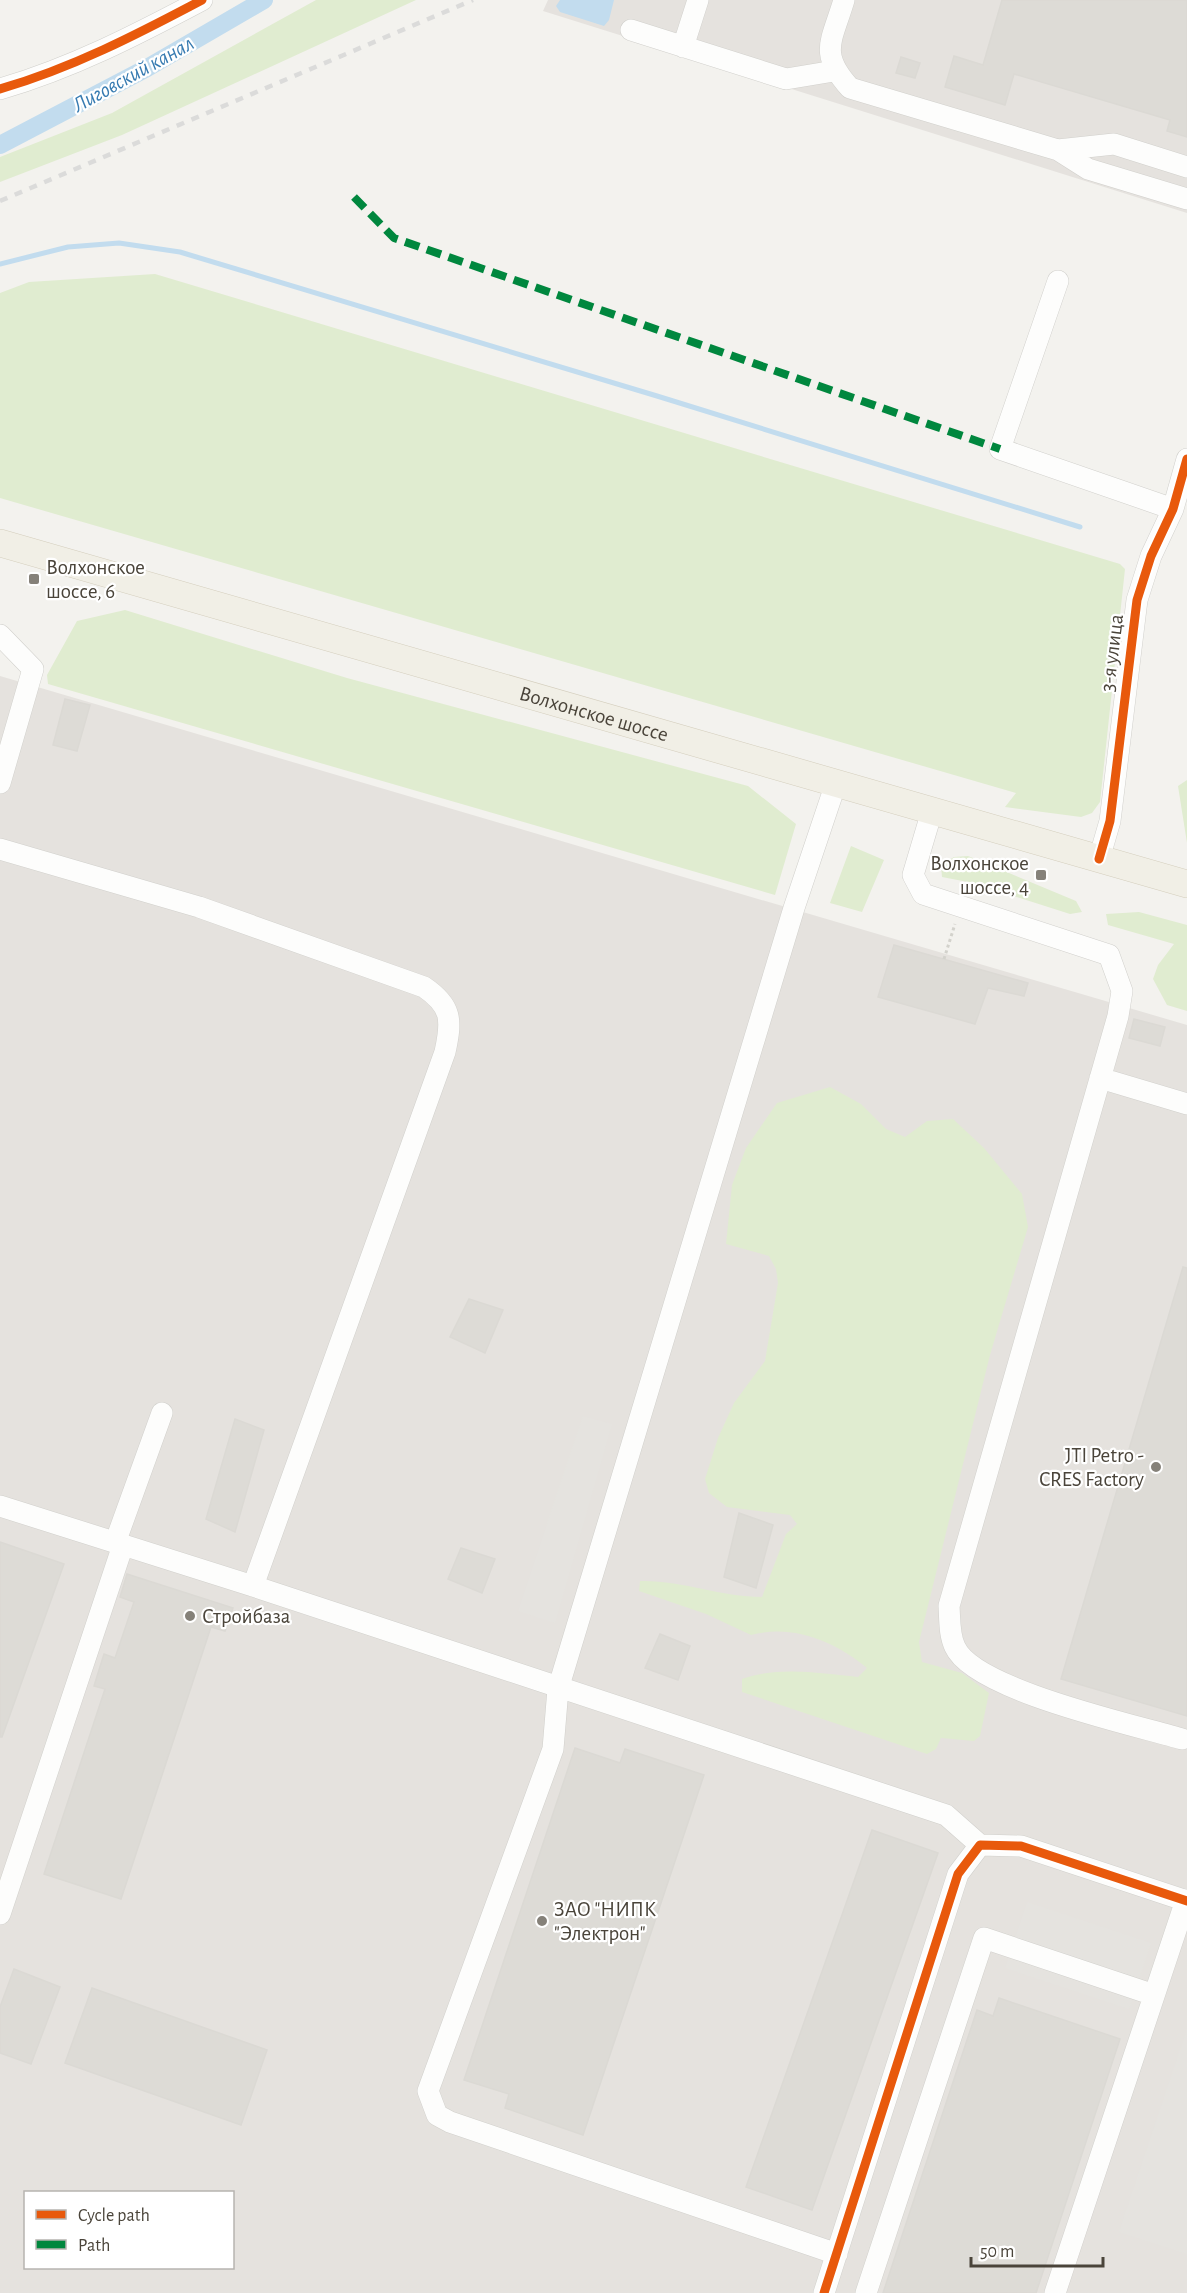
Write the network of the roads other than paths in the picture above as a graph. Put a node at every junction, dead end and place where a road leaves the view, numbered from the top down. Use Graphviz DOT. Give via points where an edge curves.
graph roads {
  1 [pos="202,0"];
  2 [pos="698,0"];
  3 [pos="844,0"];
  4 [pos="631,30"];
  5 [pos="683,46"];
  6 [pos="834,71"];
  7 [pos="0,89"];
  8 [pos="1058,150"];
  9 [pos="1187,167"];
  10 [pos="1187,199"];
  11 [pos="1058,281"];
  12 [pos="1187,459"];
  13 [pos="1173,509"];
  14 [pos="0,543"];
  15 [pos="0,635"];
  16 [pos="0,783"];
  17 [pos="836,783"];
  18 [pos="932,811"];
  19 [pos="0,849"];
  20 [pos="1099,859"];
  21 [pos="1187,884"];
  22 [pos="1100,1078"];
  23 [pos="1187,1104"];
  24 [pos="162,1413"];
  25 [pos="0,1506"];
  26 [pos="119,1544"];
  27 [pos="253,1586"];
  28 [pos="558,1689"];
  29 [pos="1182,1739"];
  30 [pos="980,1845"];
  31 [pos="1186,1900"];
  32 [pos="1,1904"];
  33 [pos="1154,1995"];
  34 [pos="837,2254"];
  35 [pos="825,2293"];
  36 [pos="866,2293"];
  37 [pos="1055,2293"];
  1 -- 7 [label="street" via="121,44"];
  2 -- 5 [label="street"];
  3 -- 6 [label="street" via="829,50"];
  4 -- 5 [label="street"];
  5 -- 6 [label="street" via="786,79"];
  6 -- 8 [label="street" via="850,88"];
  8 -- 9 [label="street" via="1114,144"];
  8 -- 10 [label="street" via="1088,170"];
  11 -- 13 [label="street" via="1000,449"];
  12 -- 13 [label="street, 3-я улица"];
  13 -- 20 [label="street, 3-я улица" via="1151,556 1137,600 1110,820"];
  14 -- 17 [label="main road, Волхонское шоссе"];
  15 -- 16 [label="street" via="33,669"];
  17 -- 18 [label="main road, Волхонское шоссе"];
  17 -- 28 [label="street" via="784,942"];
  18 -- 20 [label="main road, Волхонское шоссе"];
  18 -- 22 [label="street" via="913,875 923,894 1109,955 1122,991"];
  19 -- 27 [label="street" via="199,907 424,987 439,997 447,1010 451,1028 445,1052"];
  20 -- 21 [label="main road, Волхонское шоссе"];
  22 -- 23 [label="street"];
  22 -- 29 [label="street" via="949,1606 950,1628 955,1648 969,1666 1024,1693"];
  24 -- 26 [label="street"];
  25 -- 26 [label="street"];
  26 -- 27 [label="street"];
  26 -- 32 [label="street"];
  27 -- 28 [label="street"];
  28 -- 30 [label="street" via="946,1815"];
  28 -- 34 [label="street" via="553,1749 428,2091 431,2103 437,2115 450,2122"];
  30 -- 31 [label="street" via="1020,1846"];
  30 -- 34 [label="street" via="958,1874"];
  31 -- 33 [label="street"];
  33 -- 36 [label="street" via="984,1938"];
  33 -- 37 [label="street"];
  34 -- 35 [label="street"];
}
